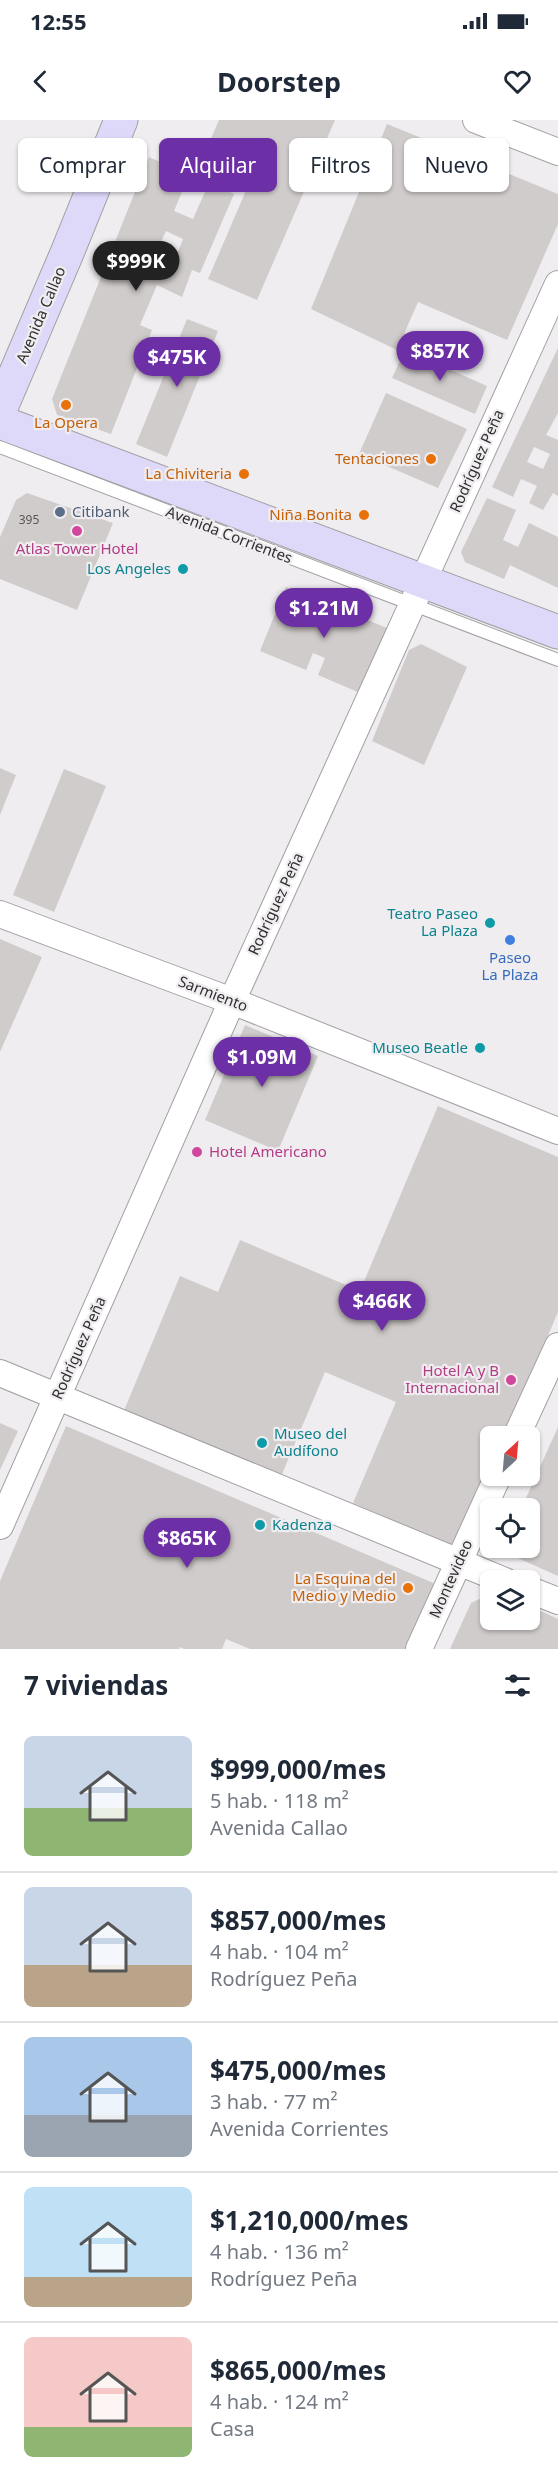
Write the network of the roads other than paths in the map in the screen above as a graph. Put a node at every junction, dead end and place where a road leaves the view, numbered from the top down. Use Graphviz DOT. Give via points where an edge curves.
graph roads {
  1 [pos="121,120"];
  2 [pos="476,120"];
  3 [pos="518,127"];
  4 [pos="558,152"];
  5 [pos="558,284"];
  6 [pos="0,410"];
  7 [pos="0,422"];
  8 [pos="0,447"];
  9 [pos="418,594"];
  10 [pos="558,632"];
  11 [pos="558,660"];
  12 [pos="0,914"];
  13 [pos="232,1001"];
  14 [pos="558,1131"];
  15 [pos="558,1346"];
  16 [pos="0,1372"];
  17 [pos="58,1395"];
  18 [pos="521,1426"];
  19 [pos="493,1486"];
  20 [pos="0,1526"];
  21 [pos="458,1563"];
  22 [pos="480,1571"];
  23 [pos="540,1594"];
  24 [pos="558,1601"];
  25 [pos="419,1649"];
  1 -- 6 [label="street, Avenida Callao"];
  2 -- 3 [label="street"];
  3 -- 4 [label="street"];
  5 -- 9 [label="street, Rodríguez Peña"];
  7 -- 9 [label="street, Avenida Corrientes"];
  8 -- 9 [label="lane, Avenida Corrientes"];
  9 -- 10 [label="street, Avenida Corrientes"];
  9 -- 11 [label="lane, Avenida Corrientes"];
  9 -- 13 [label="street, Rodríguez Peña"];
  12 -- 13 [label="street, Sarmiento"];
  13 -- 14 [label="street, Sarmiento"];
  13 -- 17 [label="street, Rodríguez Peña"];
  15 -- 18 [label="street"];
  16 -- 17 [label="street"];
  17 -- 20 [label="street, Rodríguez Peña"];
  17 -- 21 [label="street"];
  19 -- 21 [label="street, Montevideo"];
  21 -- 22 [label="street"];
  21 -- 25 [label="street, Montevideo"];
  23 -- 24 [label="street"];
}
